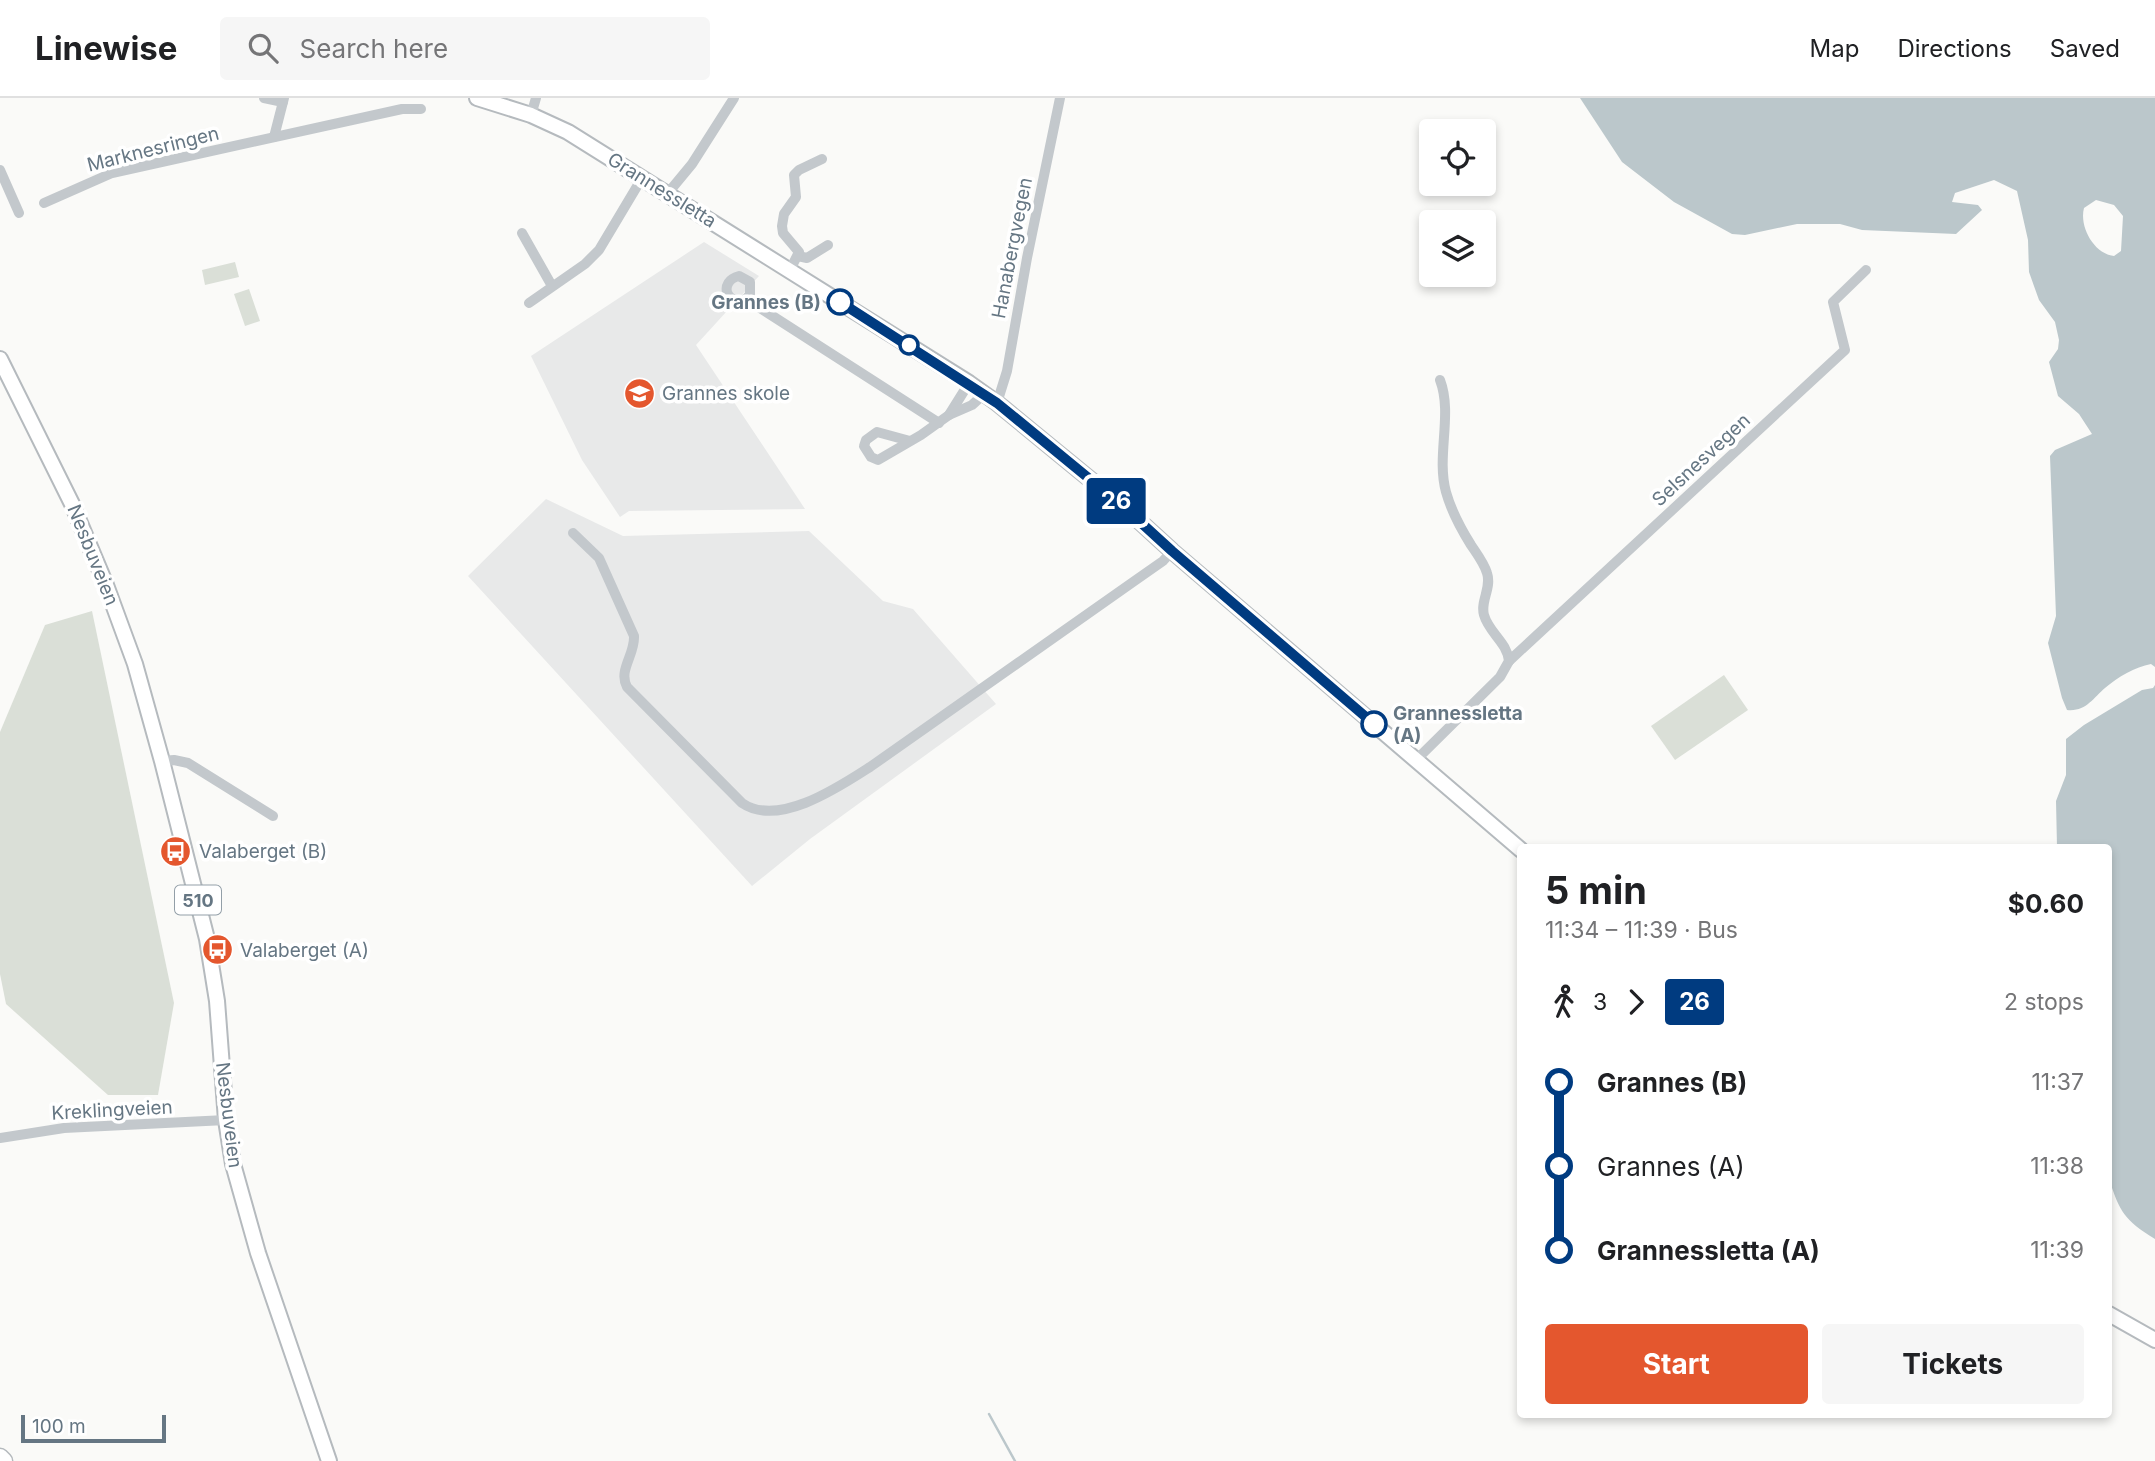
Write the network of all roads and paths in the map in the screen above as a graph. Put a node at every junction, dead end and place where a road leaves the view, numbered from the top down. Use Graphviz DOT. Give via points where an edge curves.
graph roads {
  1 [pos="264,98"];
  2 [pos="477,98"];
  3 [pos="536,98"];
  4 [pos="734,98"];
  5 [pos="1060,98"];
  6 [pos="284,99"];
  7 [pos="421,109"];
  8 [pos="531,115"];
  9 [pos="274,137"];
  10 [pos="822,159"];
  11 [pos="0,170"];
  12 [pos="642,178"];
  13 [pos="667,193"];
  14 [pos="44,202"];
  15 [pos="19,212"];
  16 [pos="522,233"];
  17 [pos="828,245"];
  18 [pos="798,256"];
  19 [pos="790,270"];
  20 [pos="1866,270"];
  21 [pos="552,286"];
  22 [pos="746,299"];
  23 [pos="529,303"];
  24 [pos="0,359"];
  25 [pos="1440,380"];
  26 [pos="969,383"];
  27 [pos="984,394"];
  28 [pos="997,403"];
  29 [pos="949,415"];
  30 [pos="939,423"];
  31 [pos="910,441"];
  32 [pos="573,533"];
  33 [pos="1172,551"];
  34 [pos="1509,661"];
  35 [pos="1416,760"];
  36 [pos="162,761"];
  37 [pos="273,816"];
  38 [pos="1517,847"];
  39 [pos="226,1120"];
  40 [pos="0,1138"];
  41 [pos="2112,1316"];
  42 [pos="2155,1340"];
  43 [pos="0,1457"];
  44 [pos="4,1461"];
  45 [pos="329,1461"];
  1 -- 6 [label="street"];
  2 -- 8 [label="main road, Grannessletta"];
  3 -- 8 [label="street"];
  4 -- 13 [label="street" via="692,164"];
  5 -- 28 [label="street, Hanabergvegen"];
  6 -- 9 [label="street"];
  7 -- 9 [label="street, Marknesringen" via="402,109"];
  8 -- 12 [label="main road, Grannessletta"];
  9 -- 14 [label="street, Marknesringen" via="112,173"];
  10 -- 18 [label="street" via="794,175 796,197 782,219 783,233"];
  11 -- 15 [label="street"];
  12 -- 13 [label="main road, Grannessletta"];
  12 -- 21 [label="street" via="599,250"];
  13 -- 19 [label="main road, Grannessletta"];
  16 -- 21 [label="street"];
  17 -- 18 [label="street" via="807,258"];
  18 -- 19 [label="street"];
  19 -- 26 [label="main road, Grannessletta"];
  20 -- 34 [label="street, Selsnesvegen" via="1832,302 1845,350"];
  21 -- 23 [label="street"];
  22 -- 30 [label="street"];
  24 -- 36 [label="main road, Nesbuveien / 510" via="88,539 135,664"];
  25 -- 34 [label="street" via="1443,480 1457,520 1486,570 1484,617"];
  26 -- 27 [label="main road, Grannessletta"];
  26 -- 29 [label="street"];
  27 -- 28 [label="main road, Grannessletta"];
  27 -- 29 [label="street"];
  28 -- 33 [label="main road, Grannessletta"];
  29 -- 30 [label="street"];
  30 -- 31 [label="street"];
  32 -- 33 [label="street" via="599,558 634,636 623,674 627,687 725,788 759,811 812,800 859,774"];
  33 -- 35 [label="main road, Grannessletta"];
  34 -- 35 [label="street, Selsnesvegen" via="1490,688"];
  35 -- 38 [label="main road, Grannessletta"];
  36 -- 37 [label="street" via="188,763"];
  36 -- 39 [label="main road, Nesbuveien / 510" via="206,939 217,1001"];
  39 -- 40 [label="street, Kreklingveien" via="64,1128"];
  39 -- 45 [label="main road, Nesbuveien / 510" via="258,1253"];
  41 -- 42 [label="main road"];
  43 -- 44 [label="highway"];
}
